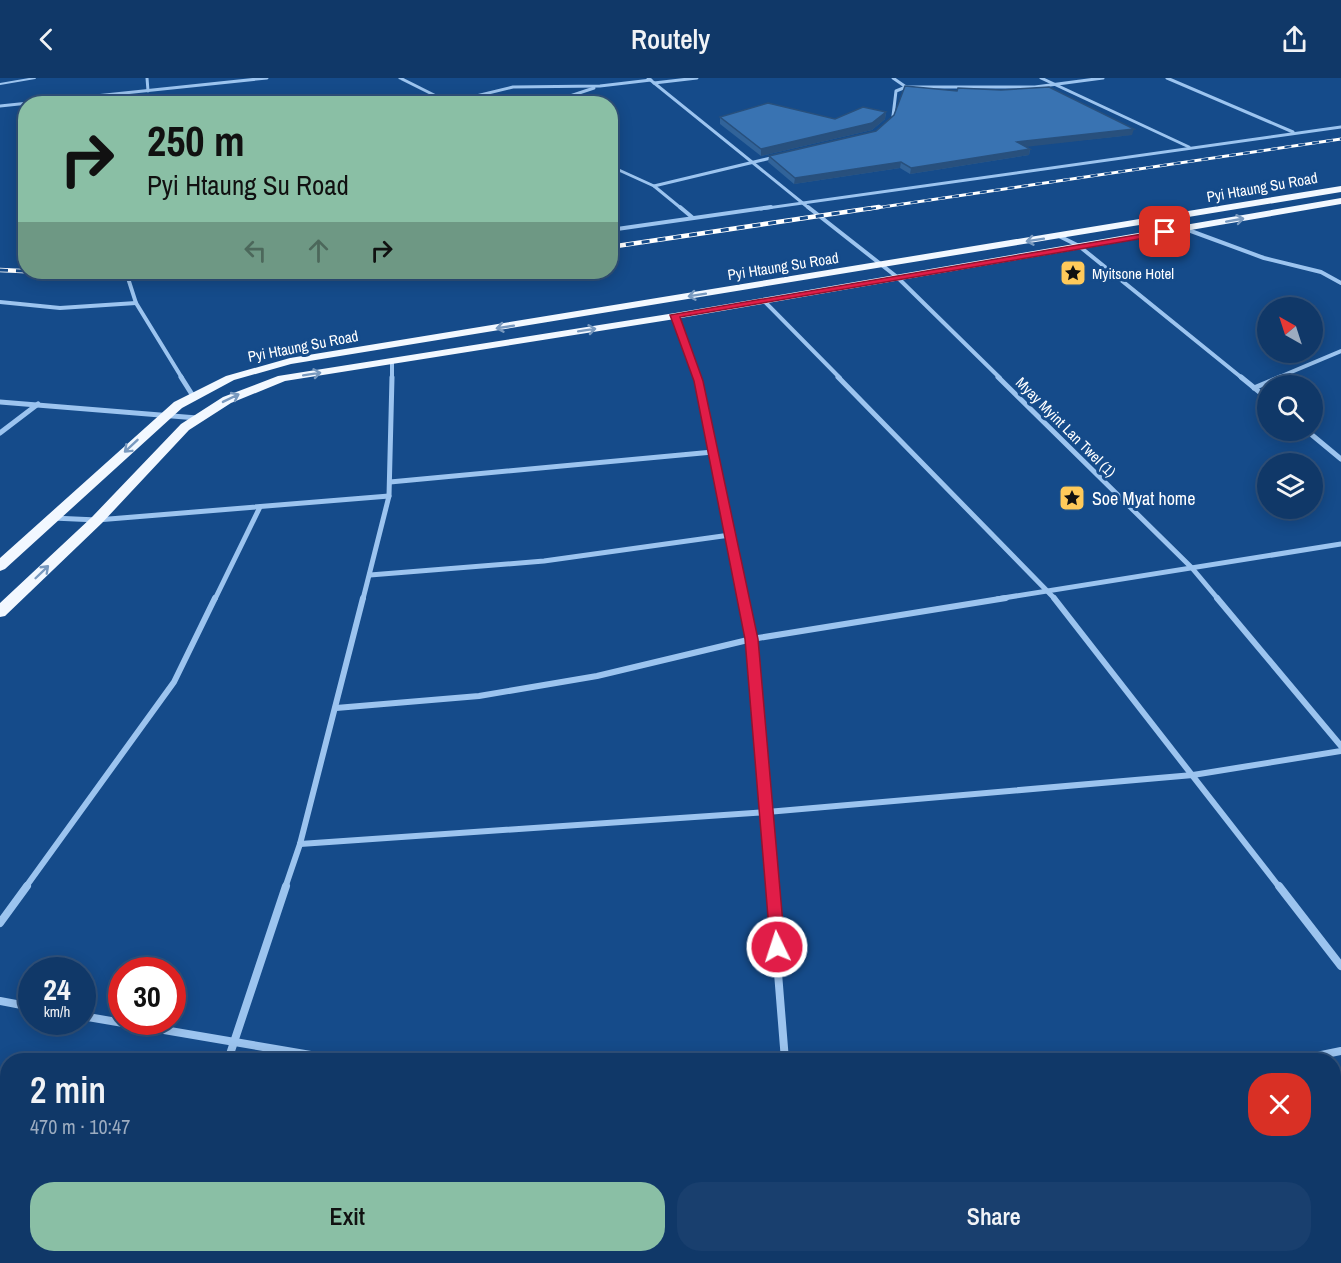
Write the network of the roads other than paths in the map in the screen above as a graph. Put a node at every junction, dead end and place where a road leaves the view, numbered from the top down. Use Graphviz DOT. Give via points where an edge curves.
graph roads {
  1 [pos="35,78"];
  2 [pos="147,78"];
  3 [pos="207,78"];
  4 [pos="267,78"];
  5 [pos="400,78"];
  6 [pos="697,78"];
  7 [pos="893,78"];
  8 [pos="1041,78"];
  9 [pos="1103,78"];
  10 [pos="1167,78"];
  11 [pos="649,79"];
  12 [pos="654,83"];
  13 [pos="0,84"];
  14 [pos="208,84"];
  15 [pos="1055,84"];
  16 [pos="600,86"];
  17 [pos="906,87"];
  18 [pos="148,91"];
  19 [pos="99,96"];
  20 [pos="436,96"];
  21 [pos="474,96"];
  22 [pos="570,96"];
  23 [pos="18,104"];
  24 [pos="0,106"];
  25 [pos="891,119"];
  26 [pos="1341,127"];
  27 [pos="1295,133"];
  28 [pos="1189,147"];
  29 [pos="784,155"];
  30 [pos="751,164"];
  31 [pos="618,170"];
  32 [pos="654,186"];
  33 [pos="1340,190"];
  34 [pos="1341,201"];
  35 [pos="800,202"];
  36 [pos="1254,204"];
  37 [pos="1273,213"];
  38 [pos="693,218"];
  39 [pos="1161,220"];
  40 [pos="1186,228"];
  41 [pos="618,229"];
  42 [pos="1059,236"];
  43 [pos="1079,246"];
  44 [pos="882,265"];
  45 [pos="897,277"];
  46 [pos="128,279"];
  47 [pos="1341,283"];
  48 [pos="763,300"];
  49 [pos="0,302"];
  50 [pos="136,303"];
  51 [pos="613,309"];
  52 [pos="675,315"];
  53 [pos="619,324"];
  54 [pos="448,336"];
  55 [pos="1341,351"];
  56 [pos="449,352"];
  57 [pos="392,362"];
  58 [pos="1254,388"];
  59 [pos="1257,390"];
  60 [pos="193,396"];
  61 [pos="0,402"];
  62 [pos="38,404"];
  63 [pos="164,415"];
  64 [pos="197,418"];
  65 [pos="0,432"];
  66 [pos="1319,441"];
  67 [pos="713,452"];
  68 [pos="1341,459"];
  69 [pos="390,482"];
  70 [pos="389,496"];
  71 [pos="260,507"];
  72 [pos="52,518"];
  73 [pos="97,520"];
  74 [pos="730,535"];
  75 [pos="1341,544"];
  76 [pos="0,566"];
  77 [pos="1192,568"];
  78 [pos="370,575"];
  79 [pos="1049,592"];
  80 [pos="0,612"];
  81 [pos="752,639"];
  82 [pos="336,708"];
  83 [pos="1341,746"];
  84 [pos="1341,751"];
  85 [pos="1193,776"];
  86 [pos="767,812"];
  87 [pos="300,844"];
  88 [pos="0,923"];
  89 [pos="1341,966"];
  90 [pos="0,1000"];
  91 [pos="18,1003"];
  92 [pos="96,1018"];
  93 [pos="235,1042"];
  94 [pos="231,1053"];
  95 [pos="299,1053"];
  96 [pos="784,1053"];
  1 -- 13 [label="lane"];
  2 -- 18 [label="street"];
  3 -- 14 [label="street"];
  4 -- 14 [label="street"];
  5 -- 20 [label="street"];
  6 -- 12 [label="street"];
  7 -- 17 [label="street"];
  8 -- 15 [label="street"];
  9 -- 15 [label="street"];
  10 -- 27 [label="street"];
  11 -- 12 [label="street, Myay Myint Lan Twel (1)"];
  11 -- 16 [label="street"];
  12 -- 30 [label="street, Myay Myint Lan Twel (1)"];
  14 -- 18 [label="street"];
  15 -- 17 [label="street" via="1000,89"];
  15 -- 28 [label="street"];
  16 -- 21 [label="street" via="513,87"];
  16 -- 22 [label="street"];
  17 -- 25 [label="street" via="896,91"];
  18 -- 19 [label="street"];
  23 -- 24 [label="street"];
  26 -- 27 [label="street"];
  27 -- 28 [label="street"];
  28 -- 35 [label="street"];
  29 -- 30 [label="street"];
  30 -- 32 [label="street"];
  30 -- 35 [label="street, Myay Myint Lan Twel (1)"];
  31 -- 32 [label="street"];
  32 -- 38 [label="street"];
  33 -- 36 [label="highway, Pyi Htaung Su Road"];
  34 -- 37 [label="highway, Pyi Htaung Su Road"];
  35 -- 38 [label="street"];
  35 -- 44 [label="street, Myay Myint Lan Twel (1)"];
  36 -- 37 [label="highway"];
  36 -- 39 [label="highway, Pyi Htaung Su Road"];
  40 -- 37 [label="highway, Pyi Htaung Su Road, one-way"];
  38 -- 41 [label="street"];
  39 -- 40 [label="street"];
  39 -- 42 [label="highway, Pyi Htaung Su Road"];
  40 -- 43 [label="highway, Pyi Htaung Su Road"];
  40 -- 47 [label="street" via="1264,258 1321,272"];
  42 -- 43 [label="street"];
  42 -- 44 [label="highway, Pyi Htaung Su Road, one-way"];
  43 -- 45 [label="highway, Pyi Htaung Su Road"];
  43 -- 58 [label="street"];
  44 -- 45 [label="street, Myay Myint Lan Twel (1)"];
  44 -- 51 [label="highway, Pyi Htaung Su Road, one-way"];
  45 -- 48 [label="highway, Pyi Htaung Su Road"];
  45 -- 77 [label="street, Myay Myint Lan Twel (1)"];
  46 -- 50 [label="street"];
  48 -- 52 [label="highway, Pyi Htaung Su Road"];
  48 -- 79 [label="street"];
  49 -- 50 [label="street" via="60,308"];
  50 -- 60 [label="street"];
  51 -- 53 [label="highway"];
  51 -- 54 [label="highway, Pyi Htaung Su Road, one-way"];
  52 -- 53 [label="highway, Pyi Htaung Su Road"];
  52 -- 67 [label="street" via="699,381"];
  56 -- 53 [label="highway, Pyi Htaung Su Road, one-way"];
  54 -- 56 [label="highway"];
  54 -- 60 [label="highway, Pyi Htaung Su Road" via="290,361 231,378"];
  55 -- 58 [label="street"];
  56 -- 57 [label="highway, Pyi Htaung Su Road"];
  64 -- 57 [label="highway, Pyi Htaung Su Road, one-way" via="255,387 282,378"];
  57 -- 69 [label="street"];
  58 -- 59 [label="street"];
  60 -- 63 [label="highway, Pyi Htaung Su Road"];
  61 -- 62 [label="street"];
  62 -- 63 [label="street"];
  62 -- 65 [label="street"];
  63 -- 64 [label="street"];
  63 -- 72 [label="highway, Pyi Htaung Su Road, one-way"];
  64 -- 73 [label="highway, Pyi Htaung Su Road" via="173,438"];
  66 -- 68 [label="street"];
  67 -- 69 [label="street"];
  67 -- 74 [label="street"];
  69 -- 70 [label="street"];
  70 -- 71 [label="street"];
  70 -- 78 [label="street"];
  71 -- 73 [label="street"];
  71 -- 88 [label="street" via="174,682"];
  72 -- 73 [label="street"];
  72 -- 76 [label="highway, Pyi Htaung Su Road"];
  80 -- 73 [label="highway, Pyi Htaung Su Road, one-way"];
  74 -- 78 [label="street" via="544,561"];
  74 -- 81 [label="street"];
  75 -- 77 [label="street"];
  77 -- 79 [label="street"];
  77 -- 83 [label="street, Myay Myint Lan Twel (1)"];
  78 -- 82 [label="street"];
  79 -- 81 [label="street"];
  79 -- 85 [label="street"];
  81 -- 82 [label="street" via="597,676 479,696"];
  81 -- 86 [label="street"];
  82 -- 87 [label="street"];
  84 -- 85 [label="street"];
  85 -- 86 [label="street"];
  85 -- 89 [label="street"];
  86 -- 87 [label="street"];
  86 -- 96 [label="street"];
  87 -- 93 [label="street"];
  90 -- 91 [label="street"];
  92 -- 93 [label="street"];
  93 -- 94 [label="street"];
  93 -- 95 [label="street"];
}
